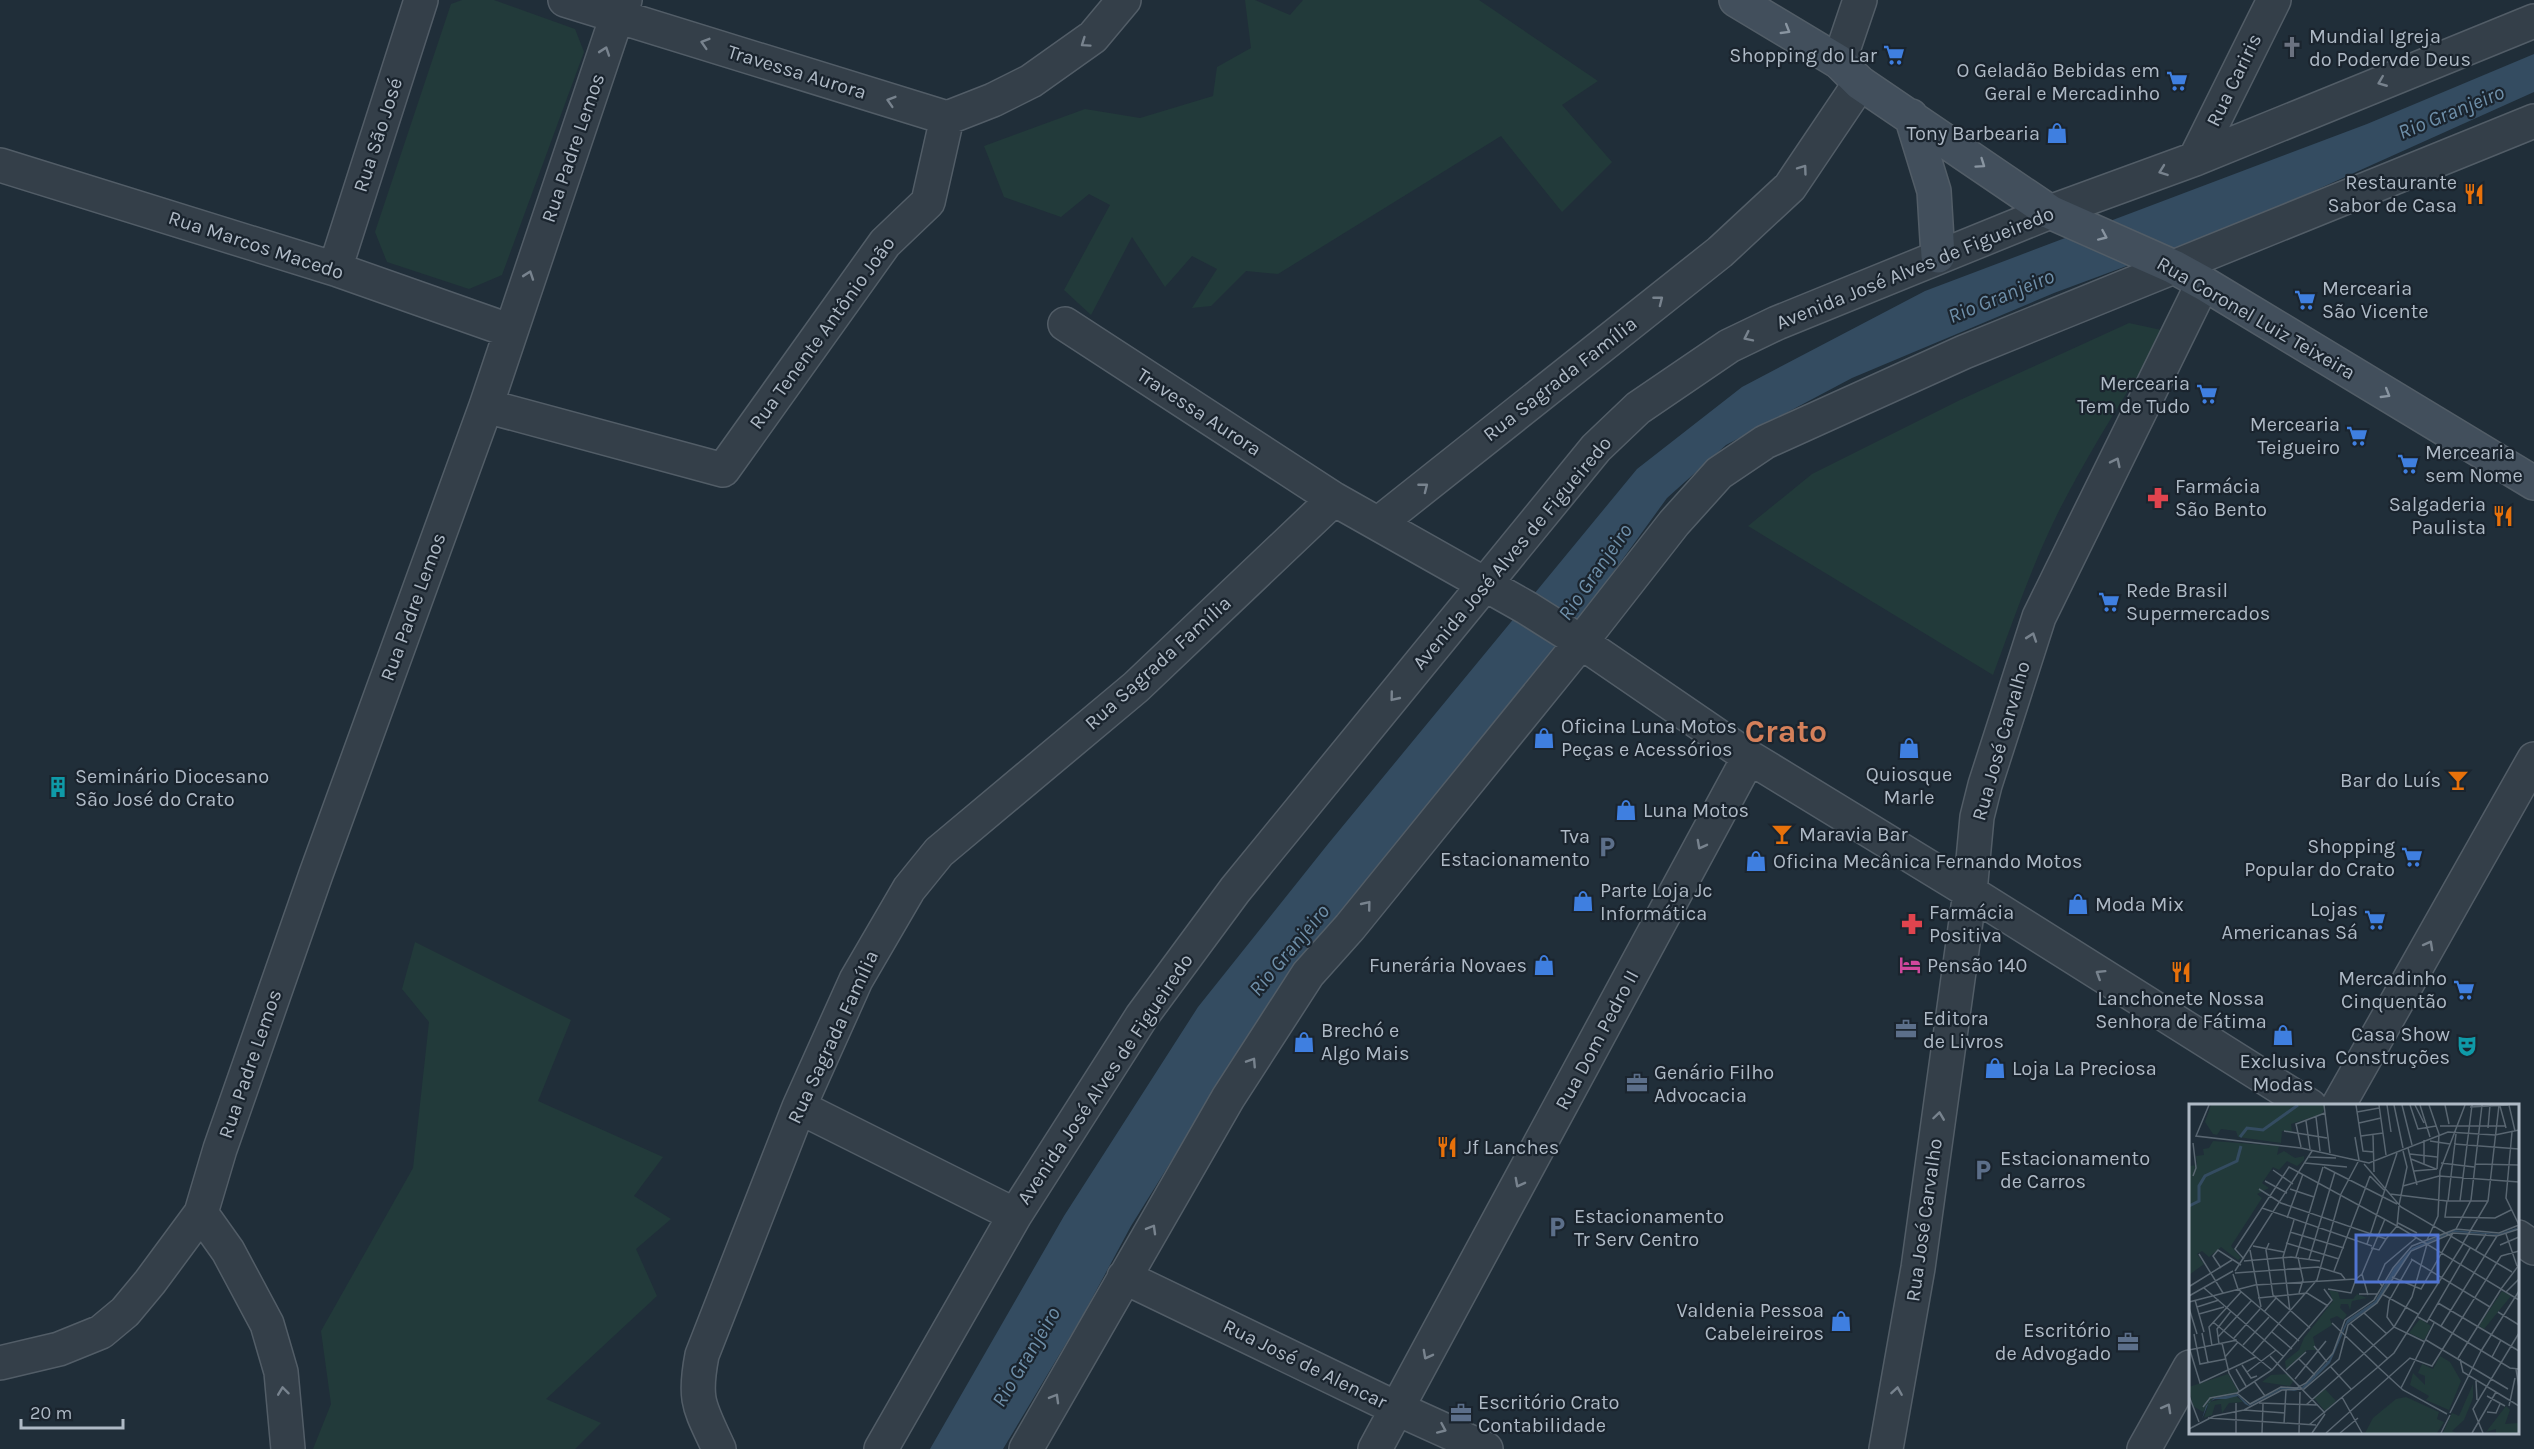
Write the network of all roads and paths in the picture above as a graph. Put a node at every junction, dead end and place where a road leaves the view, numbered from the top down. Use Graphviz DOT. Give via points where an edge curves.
graph roads {
  1 [pos="421,0"];
  2 [pos="565,0"];
  3 [pos="1124,0"];
  4 [pos="1737,0"];
  5 [pos="1860,0"];
  6 [pos="2274,0"];
  7 [pos="621,8"];
  8 [pos="2534,21"];
  9 [pos="1849,73"];
  10 [pos="1911,116"];
  11 [pos="947,118"];
  12 [pos="2534,121"];
  13 [pos="2195,159"];
  14 [pos="0,165"];
  15 [pos="2050,212"];
  16 [pos="1938,256"];
  17 [pos="2174,267"];
  18 [pos="335,269"];
  19 [pos="2203,283"];
  20 [pos="1065,324"];
  21 [pos="511,331"];
  22 [pos="486,406"];
  23 [pos="2534,483"];
  24 [pos="1334,500"];
  25 [pos="1379,523"];
  26 [pos="1486,585"];
  27 [pos="1581,642"];
  28 [pos="1749,757"];
  29 [pos="2534,759"];
  30 [pos="1970,892"];
  31 [pos="2307,1104"];
  32 [pos="2339,1104"];
  33 [pos="799,1107"];
  34 [pos="201,1213"];
  35 [pos="1014,1215"];
  36 [pos="2519,1238"];
  37 [pos="2534,1248"];
  38 [pos="1124,1277"];
  39 [pos="0,1363"];
  40 [pos="2189,1369"];
  41 [pos="1398,1409"];
  42 [pos="288,1449"];
  43 [pos="719,1449"];
  44 [pos="881,1449"];
  45 [pos="1026,1449"];
  46 [pos="1375,1449"];
  47 [pos="1486,1449"];
  48 [pos="1886,1449"];
  49 [pos="2144,1449"];
  1 -- 18 [label="street, Rua São José"];
  2 -- 7 [label="street, Travessa Aurora"];
  3 -- 11 [label="street, one-way" via="1094,37 1031,81"];
  4 -- 9 [label="main road, Rua Coronel Luiz Teixeira, one-way"];
  5 -- 9 [label="street, Rua Sagrada Família"];
  6 -- 13 [label="street, Rua Cariris"];
  11 -- 7 [label="street, Travessa Aurora, one-way"];
  21 -- 7 [label="street, Rua Padre Lemos, one-way"];
  8 -- 13 [label="street, Avenida José Alves de Figueiredo, one-way"];
  9 -- 10 [label="main road, Rua Coronel Luiz Teixeira"];
  25 -- 9 [label="street, Rua Sagrada Família, one-way" via="1720,252 1790,187"];
  10 -- 15 [label="main road, Rua Coronel Luiz Teixeira, one-way"];
  10 -- 16 [label="main road" via="1934,191"];
  11 -- 22 [label="street, Rua Tenente Antônio João" via="928,202 885,243 723,470"];
  12 -- 17 [label="street"];
  13 -- 15 [label="street, Avenida José Alves de Figueiredo, one-way"];
  14 -- 18 [label="street, Rua Marcos Macedo"];
  15 -- 16 [label="street, Avenida José Alves de Figueiredo"];
  15 -- 17 [label="main road, Rua Coronel Luiz Teixeira, one-way"];
  16 -- 26 [label="street, Avenida José Alves de Figueiredo, one-way" via="1729,346 1638,408 1596,448"];
  17 -- 19 [label="main road, Rua Coronel Luiz Teixeira"];
  17 -- 27 [label="street" via="1964,352 1765,442 1719,474 1674,523"];
  18 -- 21 [label="street, Rua Marcos Macedo"];
  19 -- 23 [label="main road, Rua Coronel Luiz Teixeira, one-way"];
  30 -- 19 [label="street, Rua José Carvalho, one-way" via="1977,817 1985,784 2039,617"];
  20 -- 24 [label="street, Travessa Aurora"];
  21 -- 22 [label="street, Rua Padre Lemos"];
  22 -- 34 [label="street, Rua Padre Lemos" via="320,862"];
  24 -- 25 [label="street"];
  24 -- 33 [label="street, Rua Sagrada Família" via="1136,687 939,852 909,890 856,980"];
  25 -- 26 [label="street"];
  26 -- 27 [label="street"];
  26 -- 35 [label="street, Avenida José Alves de Figueiredo, one-way" via="1228,899 1142,1017"];
  27 -- 28 [label="street"];
  38 -- 27 [label="street, one-way" via="1228,1098 1308,974"];
  28 -- 30 [label="street"];
  28 -- 41 [label="street, Rua Dom Pedro II, one-way"];
  32 -- 29 [label="street, one-way"];
  31 -- 30 [label="street, one-way"];
  48 -- 30 [label="street, Rua José Carvalho, one-way" via="1917,1268"];
  33 -- 35 [label="street"];
  33 -- 43 [label="street, Rua Sagrada Família" via="702,1355 698,1402"];
  34 -- 39 [label="street, Rua Padre Lemos" via="125,1312 101,1332 59,1349"];
  42 -- 34 [label="street, one-way" via="281,1372 267,1324 228,1251"];
  35 -- 44 [label="street, Avenida José Alves de Figueiredo"];
  36 -- 37 [label="street"];
  38 -- 41 [label="street, Rua José de Alencar"];
  45 -- 38 [label="street, one-way"];
  49 -- 40 [label="street, one-way"];
  41 -- 46 [label="street, Rua Dom Pedro II"];
  41 -- 47 [label="street, Rua José de Alencar, one-way"];
}
